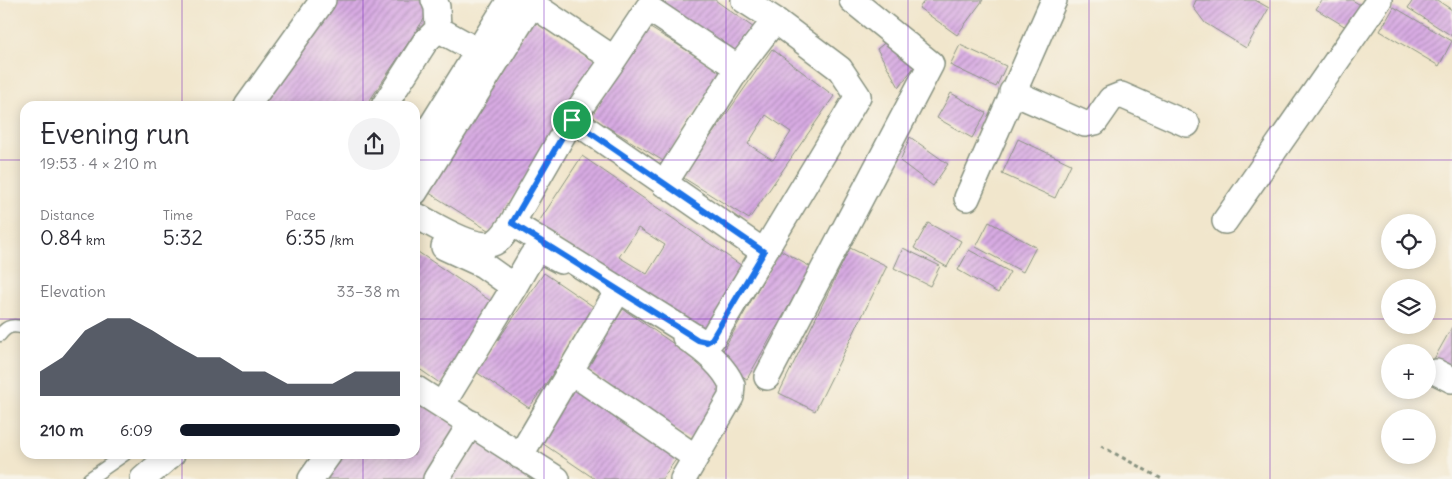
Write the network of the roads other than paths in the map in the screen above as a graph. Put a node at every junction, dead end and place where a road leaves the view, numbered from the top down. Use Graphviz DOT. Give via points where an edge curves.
graph roads {
  1 [pos="323,0"];
  2 [pos="434,0"];
  3 [pos="744,0"];
  4 [pos="852,0"];
  5 [pos="1054,0"];
  6 [pos="1379,0"];
  7 [pos="522,1"];
  8 [pos="642,4"];
  9 [pos="880,8"];
  10 [pos="775,20"];
  11 [pos="438,29"];
  12 [pos="478,50"];
  13 [pos="614,59"];
  14 [pos="738,68"];
  15 [pos="1012,92"];
  16 [pos="251,101"];
  17 [pos="387,101"];
  18 [pos="572,120"];
  19 [pos="1188,124"];
  20 [pos="420,144"];
  21 [pos="420,183"];
  22 [pos="664,184"];
  23 [pos="967,198"];
  24 [pos="420,218"];
  25 [pos="1225,221"];
  26 [pos="512,223"];
  27 [pos="420,235"];
  28 [pos="764,252"];
  29 [pos="514,287"];
  30 [pos="616,294"];
  31 [pos="20,327"];
  32 [pos="0,335"];
  33 [pos="570,371"];
  34 [pos="768,377"];
  35 [pos="420,391"];
  36 [pos="442,405"];
  37 [pos="471,423"];
  38 [pos="520,456"];
  39 [pos="695,457"];
  40 [pos="118,459"];
  41 [pos="166,459"];
  42 [pos="325,459"];
  43 [pos="89,479"];
  44 [pos="143,479"];
  45 [pos="311,479"];
  46 [pos="436,479"];
  47 [pos="557,479"];
  48 [pos="682,479"];
  1 -- 16 [label="street"];
  2 -- 11 [label="street"];
  3 -- 10 [label="street"];
  4 -- 9 [label="street"];
  5 -- 15 [label="street"];
  6 -- 25 [label="street"];
  7 -- 12 [label="street"];
  7 -- 13 [label="street"];
  7 -- 21 [label="street"];
  8 -- 13 [label="street"];
  8 -- 14 [label="street"];
  9 -- 34 [label="street" via="931,64"];
  10 -- 14 [label="street"];
  10 -- 28 [label="street" via="840,69 858,96"];
  11 -- 12 [label="street"];
  11 -- 17 [label="street" via="425,42"];
  12 -- 20 [label="street"];
  13 -- 18 [label="street"];
  14 -- 22 [label="street"];
  15 -- 19 [label="street" via="1085,124 1094,122 1110,99 1120,95"];
  15 -- 23 [label="street"];
  18 -- 22 [label="street"];
  18 -- 26 [label="street"];
  22 -- 28 [label="street"];
  24 -- 26 [label="street" via="468,242 488,246 499,241"];
  26 -- 28 [label="street" via="698,340 707,342 712,339"];
  27 -- 29 [label="street" via="483,265"];
  29 -- 30 [label="street" via="532,256 542,250"];
  29 -- 36 [label="street"];
  30 -- 33 [label="street"];
  30 -- 39 [label="street" via="696,345 729,378 732,385 730,397"];
  31 -- 32 [label="lane" via="13,325"];
  33 -- 38 [label="street"];
  33 -- 39 [label="street"];
  35 -- 36 [label="street"];
  36 -- 37 [label="street"];
  37 -- 38 [label="street"];
  37 -- 46 [label="street"];
  38 -- 47 [label="street"];
  39 -- 48 [label="street"];
  40 -- 43 [label="lane"];
  41 -- 44 [label="street"];
  42 -- 45 [label="street"];
}
